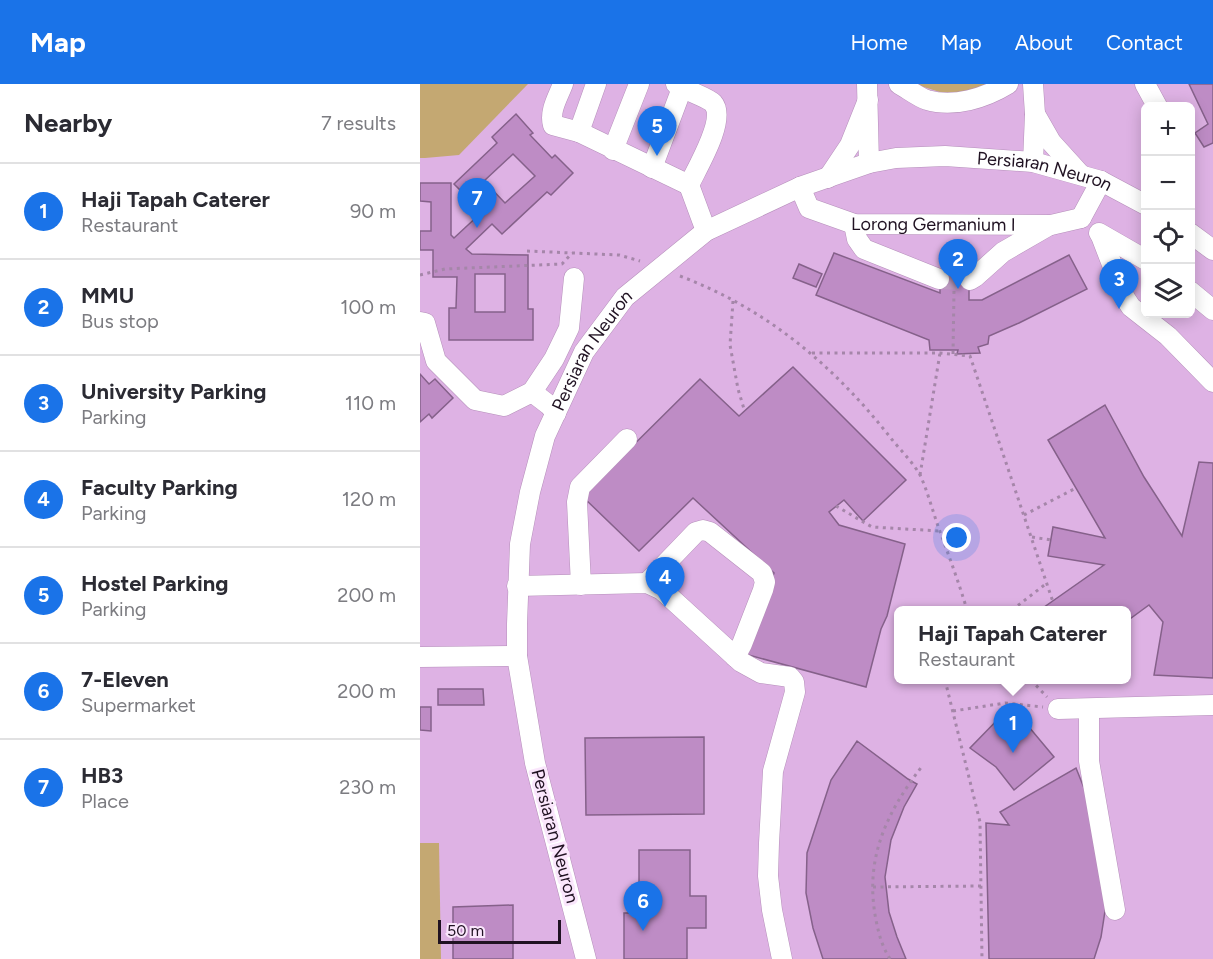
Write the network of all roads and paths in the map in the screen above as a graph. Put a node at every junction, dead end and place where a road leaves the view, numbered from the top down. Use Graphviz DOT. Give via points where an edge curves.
graph roads {
  1 [pos="563,84"];
  2 [pos="596,84"];
  3 [pos="639,84"];
  4 [pos="899,84"];
  5 [pos="1008,84"];
  6 [pos="1033,84"];
  7 [pos="1144,84"];
  8 [pos="679,86"];
  9 [pos="867,92"];
  10 [pos="1155,102"];
  11 [pos="1035,114"];
  12 [pos="579,132"];
  13 [pos="614,150"];
  14 [pos="1033,162"];
  15 [pos="869,163"];
  16 [pos="652,168"];
  17 [pos="1082,175"];
  18 [pos="828,178"];
  19 [pos="1101,181"];
  20 [pos="689,185"];
  21 [pos="800,188"];
  22 [pos="1141,202"];
  23 [pos="1081,218"];
  24 [pos="854,224"];
  25 [pos="1051,225"];
  26 [pos="706,231"];
  27 [pos="1101,236"];
  28 [pos="1195,236"];
  29 [pos="1213,250"];
  30 [pos="527,251"];
  31 [pos="573,253"];
  32 [pos="1141,257"];
  33 [pos="661,269"];
  34 [pos="420,275"];
  35 [pos="574,278"];
  36 [pos="954,280"];
  37 [pos="1195,294"];
  38 [pos="733,301"];
  39 [pos="1213,310"];
  40 [pos="420,322"];
  41 [pos="812,353"];
  42 [pos="940,353"];
  43 [pos="953,354"];
  44 [pos="1213,382"];
  45 [pos="532,392"];
  46 [pos="744,409"];
  47 [pos="556,413"];
  48 [pos="627,439"];
  49 [pos="920,476"];
  50 [pos="1076,488"];
  51 [pos="836,506"];
  52 [pos="1024,515"];
  53 [pos="940,531"];
  54 [pos="1032,537"];
  55 [pos="1051,540"];
  56 [pos="647,583"];
  57 [pos="1047,583"];
  58 [pos="581,585"];
  59 [pos="517,586"];
  60 [pos="1053,602"];
  61 [pos="966,606"];
  62 [pos="1017,606"];
  63 [pos="517,656"];
  64 [pos="420,657"];
  65 [pos="735,657"];
  66 [pos="946,684"];
  67 [pos="1035,684"];
  68 [pos="1213,705"];
  69 [pos="1089,709"];
  70 [pos="1058,710"];
  71 [pos="952,711"];
  72 [pos="923,765"];
  73 [pos="981,886"];
  74 [pos="873,887"];
  75 [pos="1114,910"];
  76 [pos="586,959"];
  77 [pos="782,959"];
  78 [pos="890,959"];
  79 [pos="982,959"];
  1 -- 12 [label="street" via="553,109 553,125"];
  2 -- 12 [label="street"];
  3 -- 13 [label="street"];
  4 -- 5 [label="street" via="926,100 952,103 976,99"];
  6 -- 11 [label="street"];
  7 -- 10 [label="street"];
  8 -- 16 [label="street"];
  8 -- 20 [label="street" via="712,102 716,110 717,125"];
  9 -- 15 [label="street"];
  9 -- 18 [label="street" via="850,145"];
  11 -- 14 [label="street"];
  11 -- 17 [label="street" via="1051,141"];
  12 -- 13 [label="street"];
  13 -- 16 [label="street"];
  14 -- 15 [label="street, Persiaran Neuron" via="945,156"];
  14 -- 17 [label="street, Persiaran Neuron"];
  15 -- 18 [label="street, Persiaran Neuron"];
  16 -- 20 [label="street"];
  17 -- 19 [label="street, Persiaran Neuron"];
  18 -- 21 [label="street, Persiaran Neuron"];
  19 -- 22 [label="street, Persiaran Neuron"];
  19 -- 23 [label="street"];
  20 -- 26 [label="street"];
  21 -- 24 [label="street, Lorong Germanium I" via="809,208"];
  21 -- 26 [label="street, Persiaran Neuron"];
  23 -- 25 [label="street, Lorong Germanium I"];
  23 -- 27 [label="street"];
  24 -- 25 [label="street, Lorong Germanium I"];
  24 -- 36 [label="street" via="864,249"];
  25 -- 36 [label="street" via="1003,252 975,277"];
  26 -- 33 [label="street, Persiaran Neuron"];
  27 -- 32 [label="street"];
  27 -- 44 [label="street" via="1131,307 1168,336"];
  28 -- 29 [label="street"];
  30 -- 31 [label="path"];
  31 -- 33 [label="path" via="619,255"];
  31 -- 34 [label="path" via="562,264 445,269"];
  33 -- 38 [label="path"];
  33 -- 47 [label="street, Persiaran Neuron" via="625,297 584,352"];
  35 -- 45 [label="street" via="569,328"];
  36 -- 43 [label="path"];
  37 -- 39 [label="street"];
  38 -- 41 [label="path"];
  38 -- 46 [label="path" via="730,345"];
  40 -- 45 [label="street" via="425,323 436,361 475,400 504,406"];
  41 -- 42 [label="path"];
  41 -- 49 [label="path" via="873,416"];
  42 -- 43 [label="path"];
  42 -- 49 [label="path"];
  43 -- 52 [label="path" via="970,356"];
  45 -- 47 [label="street"];
  47 -- 59 [label="street, Persiaran Neuron" via="545,436 530,492"];
  48 -- 58 [label="street" via="580,487 577,502"];
  49 -- 53 [label="path"];
  50 -- 52 [label="path"];
  51 -- 53 [label="path" via="872,526"];
  52 -- 54 [label="path"];
  53 -- 61 [label="path"];
  54 -- 55 [label="path"];
  54 -- 57 [label="path"];
  56 -- 58 [label="street"];
  56 -- 65 [label="street" via="662,590"];
  56 -- 65 [label="street" via="696,532 703,530 762,573 763,590"];
  57 -- 60 [label="path"];
  57 -- 62 [label="path"];
  58 -- 59 [label="street"];
  59 -- 63 [label="street, Persiaran Neuron"];
  63 -- 64 [label="street"];
  63 -- 76 [label="street, Persiaran Neuron" via="535,763"];
  65 -- 77 [label="street" via="761,673 790,676 794,682 795,692 773,771 769,843 768,876"];
  66 -- 71 [label="path"];
  67 -- 70 [label="path"];
  68 -- 69 [label="street"];
  69 -- 70 [label="street"];
  69 -- 75 [label="street" via="1089,761"];
  70 -- 71 [label="path" via="1005,703"];
  71 -- 73 [label="path" via="980,822"];
  72 -- 74 [label="path" via="903,790 886,824 873,862"];
  73 -- 74 [label="path"];
  73 -- 79 [label="path"];
  74 -- 78 [label="path" via="881,945"];
}
